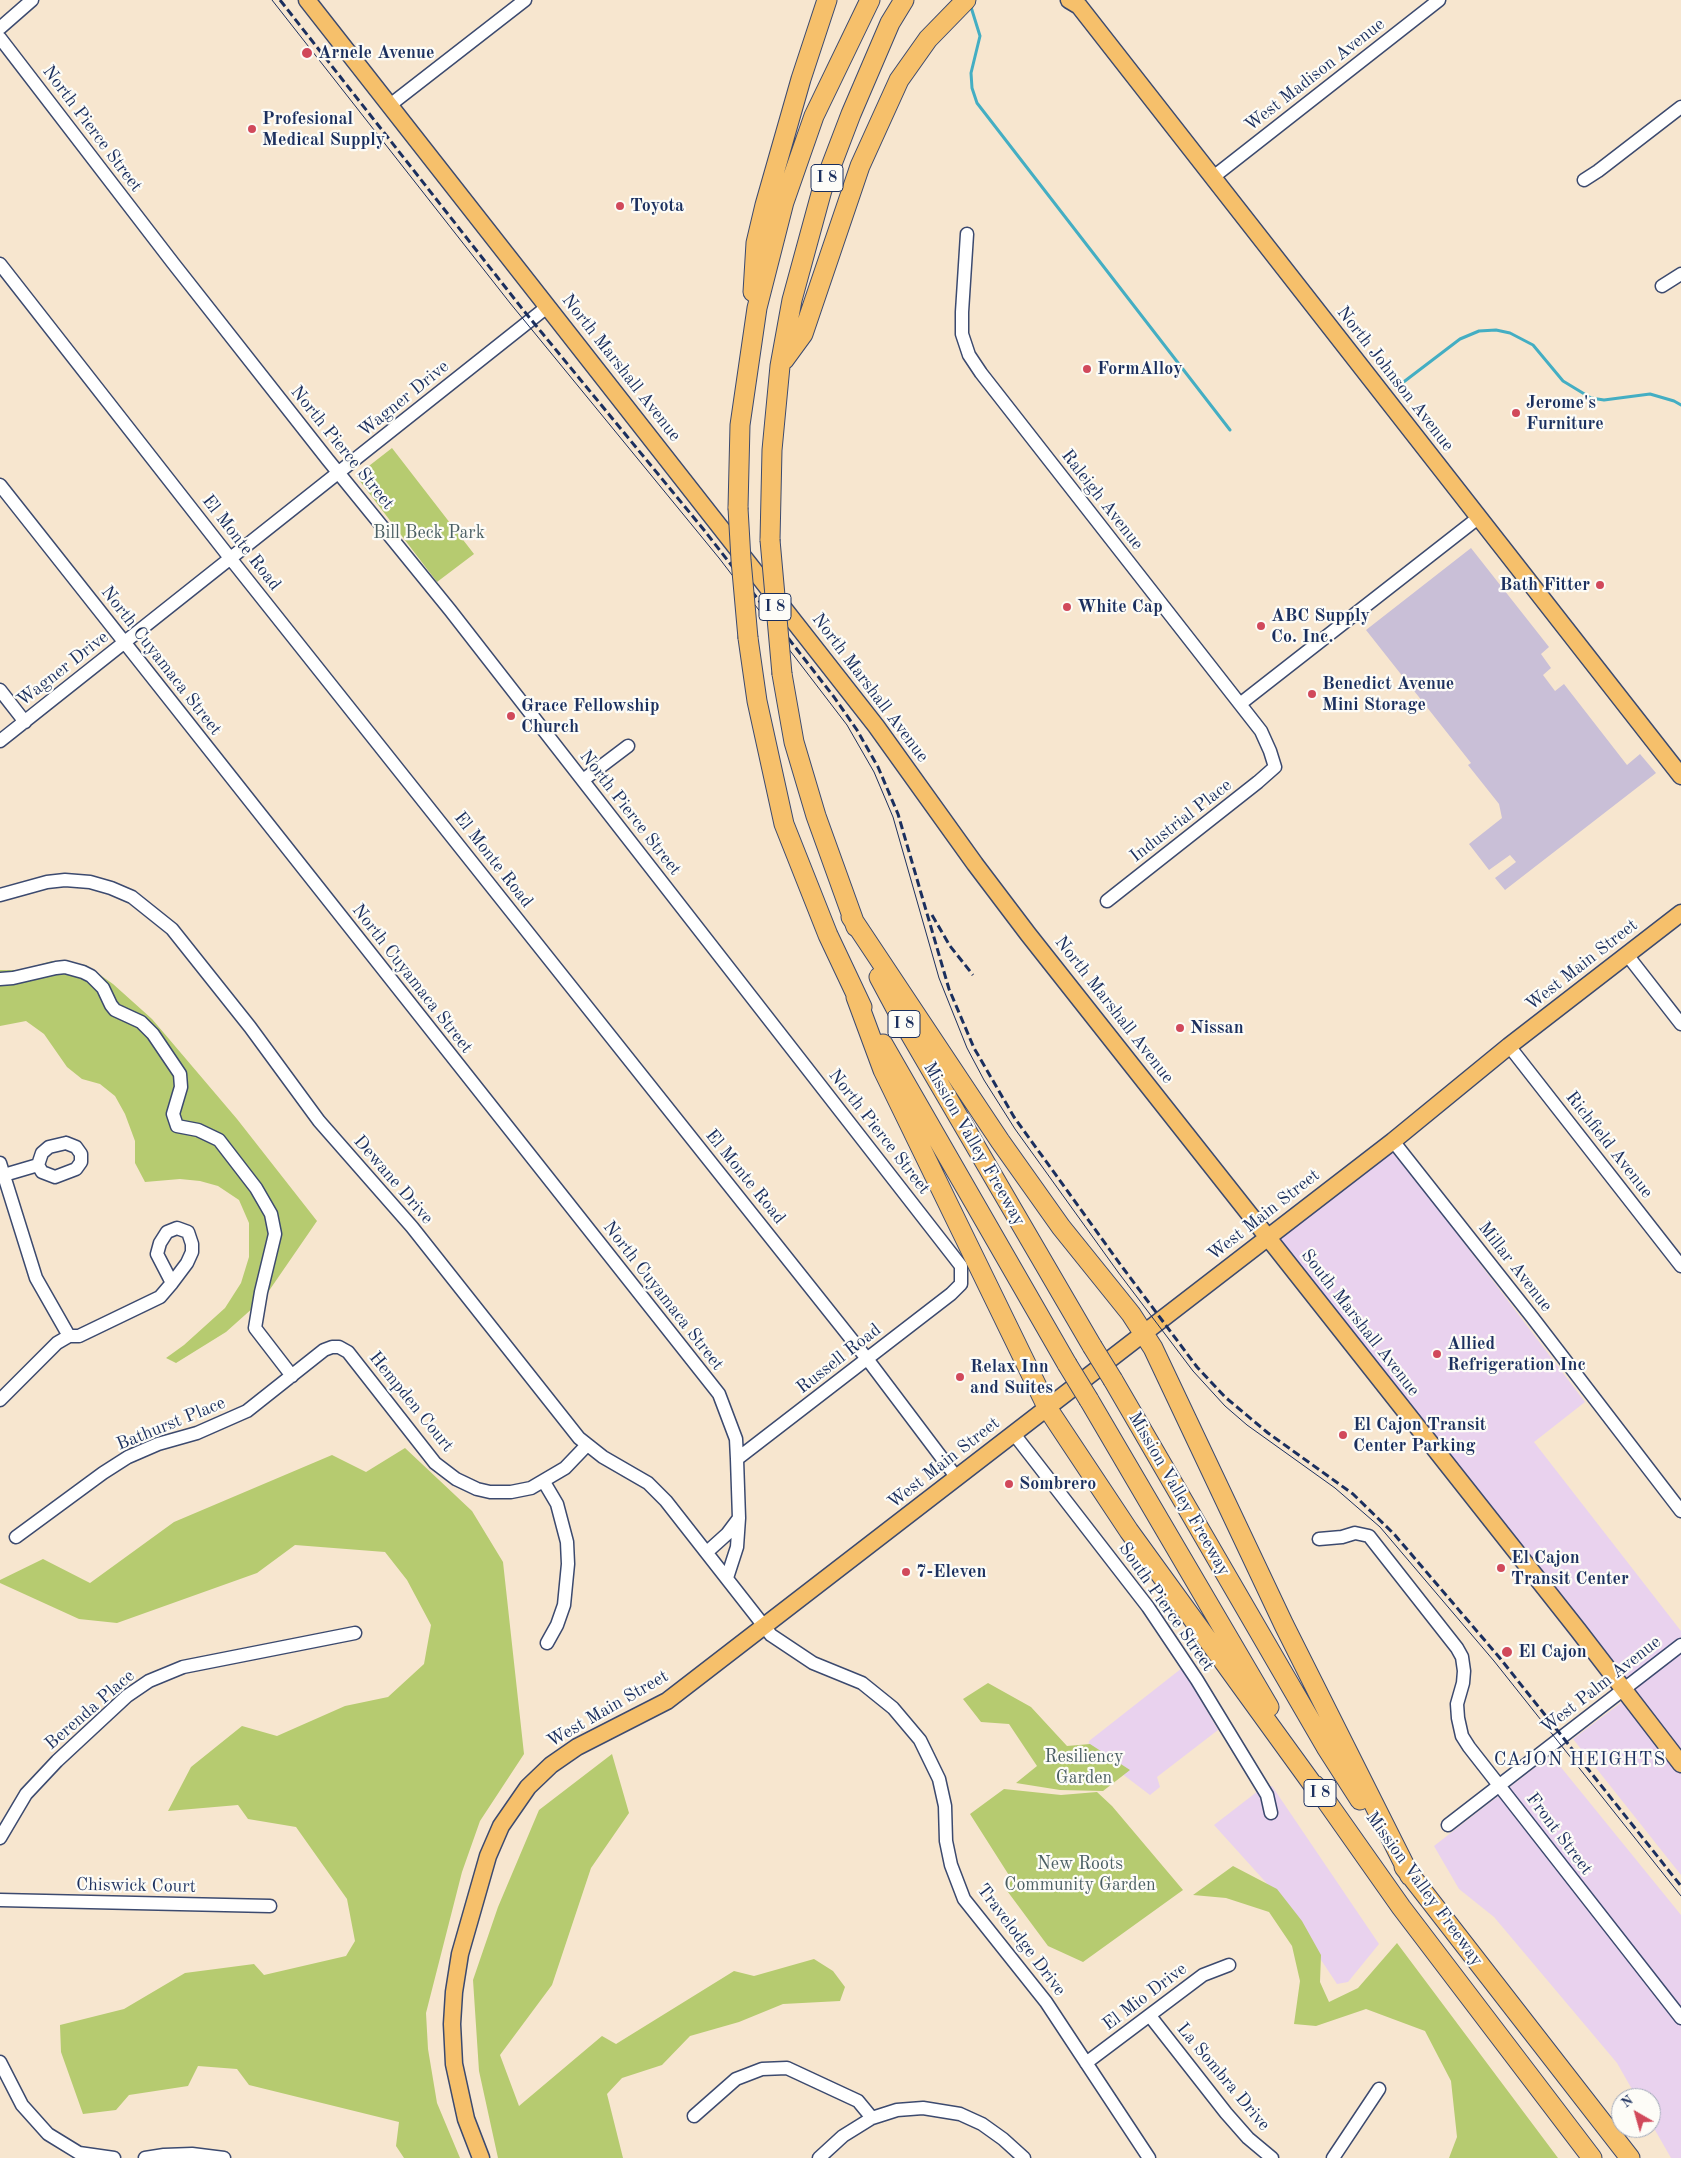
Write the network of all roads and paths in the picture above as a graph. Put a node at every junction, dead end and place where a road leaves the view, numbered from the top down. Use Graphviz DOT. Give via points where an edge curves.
graph roads {
  1 [pos="32,0"];
  2 [pos="307,0"];
  3 [pos="525,0"];
  4 [pos="828,0"];
  5 [pos="870,0"];
  6 [pos="904,0"];
  7 [pos="966,0"];
  8 [pos="1439,0"];
  9 [pos="1075,2"];
  10 [pos="0,28"];
  11 [pos="0,38"];
  12 [pos="390,105"];
  13 [pos="1681,107"];
  14 [pos="1212,178"];
  15 [pos="1584,180"];
  16 [pos="967,234"];
  17 [pos="0,264"];
  18 [pos="1681,274"];
  19 [pos="1662,286"];
  20 [pos="547,307"];
  21 [pos="749,366"];
  22 [pos="780,366"];
  23 [pos="339,473"];
  24 [pos="0,485"];
  25 [pos="1478,518"];
  26 [pos="230,558"];
  27 [pos="124,643"];
  28 [pos="0,690"];
  29 [pos="1240,704"];
  30 [pos="25,722"];
  31 [pos="0,741"];
  32 [pos="628,746"];
  33 [pos="1275,767"];
  34 [pos="1681,776"];
  35 [pos="583,780"];
  36 [pos="0,895"];
  37 [pos="1107,901"];
  38 [pos="1681,913"];
  39 [pos="851,917"];
  40 [pos="1628,956"];
  41 [pos="0,979"];
  42 [pos="856,997"];
  43 [pos="1681,1024"];
  44 [pos="1509,1046"];
  45 [pos="1393,1141"];
  46 [pos="0,1163"];
  47 [pos="38,1165"];
  48 [pos="4,1175"];
  49 [pos="1268,1237"];
  50 [pos="1681,1266"];
  51 [pos="172,1283"];
  52 [pos="960,1284"];
  53 [pos="1144,1334"];
  54 [pos="69,1336"];
  55 [pos="339,1347"];
  56 [pos="868,1360"];
  57 [pos="292,1376"];
  58 [pos="0,1400"];
  59 [pos="1048,1409"];
  60 [pos="1014,1434"];
  61 [pos="587,1445"];
  62 [pos="738,1460"];
  63 [pos="957,1478"];
  64 [pos="544,1482"];
  65 [pos="1681,1511"];
  66 [pos="739,1518"];
  67 [pos="16,1537"];
  68 [pos="1319,1539"];
  69 [pos="707,1552"];
  70 [pos="727,1578"];
  71 [pos="762,1626"];
  72 [pos="355,1633"];
  73 [pos="546,1643"];
  74 [pos="1681,1645"];
  75 [pos="1623,1689"];
  76 [pos="1681,1764"];
  77 [pos="1500,1786"];
  78 [pos="1321,1796"];
  79 [pos="1271,1813"];
  80 [pos="1448,1825"];
  81 [pos="0,1838"];
  82 [pos="1410,1876"];
  83 [pos="0,1900"];
  84 [pos="270,1906"];
  85 [pos="1229,1965"];
  86 [pos="1150,2016"];
  87 [pos="1681,2018"];
  88 [pos="0,2062"];
  89 [pos="1086,2064"];
  90 [pos="1379,2089"];
  91 [pos="694,2116"];
  92 [pos="872,2118"];
  93 [pos="79,2156"];
  94 [pos="114,2158"];
  95 [pos="145,2158"];
  96 [pos="224,2158"];
  97 [pos="481,2158"];
  98 [pos="819,2158"];
  99 [pos="1024,2158"];
  100 [pos="1149,2158"];
  101 [pos="1272,2158"];
  102 [pos="1332,2158"];
  103 [pos="1592,2158"];
  104 [pos="1630,2158"];
  1 -- 10 [label="street"];
  2 -- 12 [label="main road, North Marshall Avenue"];
  3 -- 12 [label="street"];
  4 -- 21 [label="highway" via="782,142 756,243"];
  5 -- 21 [label="highway, Mission Valley Freeway / I 8" via="814,116 784,202 758,308"];
  6 -- 22 [label="highway, Mission Valley Freeway / I 8" via="890,23 822,190 792,300"];
  7 -- 22 [label="highway" via="928,39 899,80 860,166 802,334"];
  8 -- 14 [label="street, West Madison Avenue"];
  9 -- 14 [label="main road, North Johnson Avenue"];
  11 -- 23 [label="street, North Pierce Street"];
  12 -- 20 [label="main road, North Marshall Avenue"];
  13 -- 15 [label="street"];
  14 -- 25 [label="main road, North Johnson Avenue"];
  16 -- 29 [label="street, Raleigh Avenue" via="962,334 969,355"];
  17 -- 26 [label="street, El Monte Road"];
  18 -- 19 [label="street"];
  20 -- 23 [label="street, Wagner Drive"];
  20 -- 49 [label="main road, North Marshall Avenue" via="876,726 1028,934"];
  21 -- 42 [label="highway, Mission Valley Freeway / I 8, bridge" via="740,425 738,508 748,638 757,701 784,824"];
  22 -- 39 [label="highway, Mission Valley Freeway / I 8, bridge" via="772,450 770,540 782,674 797,751"];
  23 -- 26 [label="street, Wagner Drive"];
  23 -- 35 [label="street, North Pierce Street"];
  24 -- 27 [label="street, North Cuyamaca Street"];
  25 -- 29 [label="street"];
  25 -- 34 [label="main road, North Johnson Avenue"];
  26 -- 27 [label="street, Wagner Drive"];
  26 -- 56 [label="street, El Monte Road"];
  27 -- 30 [label="street, Wagner Drive"];
  27 -- 62 [label="street, North Cuyamaca Street" via="719,1394 736,1439"];
  28 -- 30 [label="street"];
  29 -- 33 [label="street, Raleigh Avenue" via="1261,731"];
  30 -- 31 [label="street, Wagner Drive"];
  32 -- 35 [label="street"];
  33 -- 37 [label="street, Industrial Place"];
  35 -- 52 [label="street, North Pierce Street" via="961,1266"];
  36 -- 61 [label="street, Dewane Drive" via="47,882 90,882 132,898 172,930 250,1027 319,1121 412,1226 561,1417"];
  38 -- 40 [label="main road, West Main Street"];
  39 -- 53 [label="highway" via="1000,1141"];
  39 -- 82 [label="highway, Mission Valley Freeway / I 8, bridge" via="902,1020 1092,1346 1326,1747"];
  40 -- 43 [label="street"];
  40 -- 44 [label="main road, West Main Street"];
  41 -- 57 [label="street" via="56,968 83,972 103,988 115,1010 141,1022 153,1034 180,1074 181,1087 173,1114 177,1126 198,1130 219,1140 256,1188 271,1214 275,1234 255,1328"];
  42 -- 59 [label="highway" via="883,1070"];
  42 -- 78 [label="highway, Mission Valley Freeway / I 8, bridge"];
  44 -- 45 [label="main road, West Main Street"];
  44 -- 50 [label="street, Richfield Avenue"];
  45 -- 49 [label="main road, West Main Street"];
  45 -- 65 [label="street, Millar Avenue"];
  46 -- 48 [label="street"];
  47 -- 48 [label="street"];
  48 -- 54 [label="street" via="36,1278"];
  49 -- 53 [label="main road, West Main Street"];
  49 -- 75 [label="main road, South Marshall Avenue"];
  51 -- 54 [label="street" via="150,1303 79,1336"];
  52 -- 56 [label="street, Russell Road"];
  53 -- 59 [label="main road, West Main Street"];
  53 -- 82 [label="highway" via="1284,1625"];
  54 -- 58 [label="street" via="57,1343"];
  55 -- 57 [label="street, Bathurst Place" via="324,1350"];
  55 -- 64 [label="street, Hempden Court" via="359,1365 435,1463 456,1479 490,1492 511,1492"];
  56 -- 62 [label="street, Russell Road"];
  56 -- 63 [label="street, El Monte Road"];
  57 -- 67 [label="street, Bathurst Place" via="247,1411 128,1457"];
  59 -- 60 [label="main road, West Main Street"];
  59 -- 78 [label="highway" via="1129,1531"];
  60 -- 63 [label="main road, West Main Street"];
  60 -- 79 [label="street, South Pierce Street" via="1153,1614 1267,1795"];
  61 -- 64 [label="street, Hempden Court" via="565,1468"];
  61 -- 69 [label="street, Dewane Drive" via="648,1483"];
  62 -- 66 [label="street, North Cuyamaca Street"];
  63 -- 71 [label="main road, West Main Street"];
  64 -- 73 [label="street" via="556,1504 567,1542 568,1564 564,1605"];
  66 -- 69 [label="street"];
  66 -- 70 [label="street, North Cuyamaca Street" via="737,1547"];
  68 -- 77 [label="street, Front Street" via="1356,1533 1369,1536 1457,1648 1464,1671 1457,1704 1462,1736"];
  69 -- 70 [label="street, Dewane Drive"];
  70 -- 71 [label="street"];
  71 -- 89 [label="street, Travelodge Drive" via="813,1664 862,1684 893,1708 920,1740 938,1779 945,1806 950,1865 964,1899 1046,2002"];
  71 -- 97 [label="main road, West Main Street" via="667,1701 578,1746 558,1760 528,1787 501,1826 488,1856 460,1954 453,2000 454,2064 466,2119"];
  72 -- 81 [label="street, Berenda Place" via="183,1667 149,1681 127,1696 57,1761 26,1794"];
  74 -- 75 [label="street, West Palm Avenue"];
  75 -- 76 [label="main road, South Marshall Avenue"];
  75 -- 77 [label="street, West Palm Avenue"];
  77 -- 80 [label="street, West Palm Avenue"];
  77 -- 87 [label="street, Front Street"];
  78 -- 103 [label="highway, Mission Valley Freeway / I 8"];
  82 -- 104 [label="highway, Mission Valley Freeway / I 8"];
  83 -- 84 [label="street, Chiswick Court"];
  85 -- 86 [label="street, El Mio Drive" via="1203,1975"];
  86 -- 89 [label="street, El Mio Drive"];
  86 -- 101 [label="street, La Sombra Drive" via="1226,2113"];
  88 -- 93 [label="street" via="14,2093 30,2117"];
  89 -- 100 [label="street, Travelodge Drive"];
  90 -- 102 [label="street"];
  91 -- 92 [label="street" via="736,2079 762,2069 787,2068 858,2101"];
  92 -- 98 [label="street" via="843,2136"];
  92 -- 99 [label="street" via="910,2109 948,2111 982,2124"];
  93 -- 94 [label="street"];
  95 -- 96 [label="street" via="192,2154"];
}
